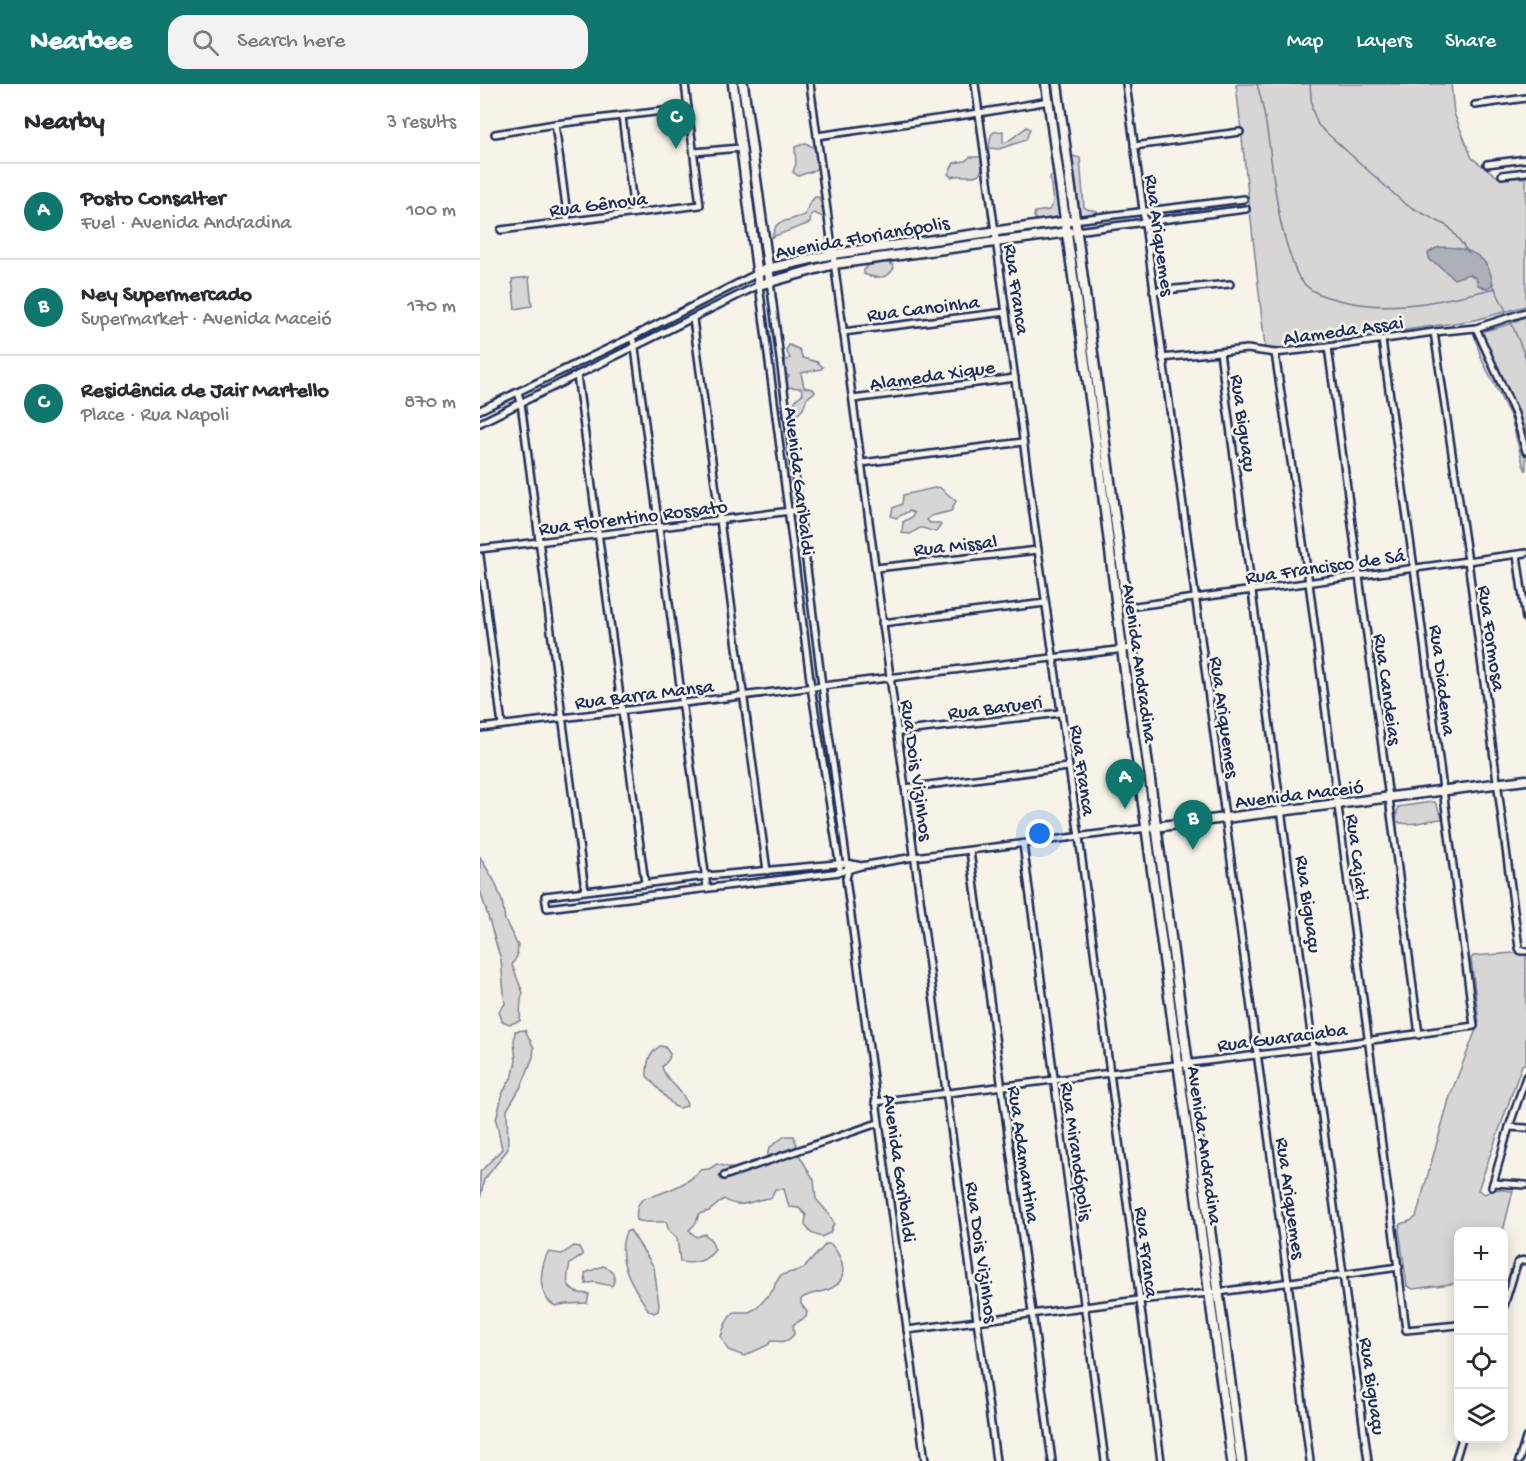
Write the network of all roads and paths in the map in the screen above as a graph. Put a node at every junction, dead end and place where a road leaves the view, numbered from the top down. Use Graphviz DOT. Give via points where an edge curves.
graph roads {
  1 [pos="686,84"];
  2 [pos="733,84"];
  3 [pos="743,84"];
  4 [pos="810,84"];
  5 [pos="975,84"];
  6 [pos="1046,84"];
  7 [pos="1057,84"];
  8 [pos="1126,84"];
  9 [pos="1526,98"];
  10 [pos="1048,101"];
  11 [pos="1476,105"];
  12 [pos="688,108"];
  13 [pos="979,113"];
  14 [pos="622,116"];
  15 [pos="555,124"];
  16 [pos="1240,132"];
  17 [pos="495,134"];
  18 [pos="817,136"];
  19 [pos="1134,146"];
  20 [pos="752,147"];
  21 [pos="740,148"];
  22 [pos="694,152"];
  23 [pos="1526,159"];
  24 [pos="1487,164"];
  25 [pos="1526,172"];
  26 [pos="1502,175"];
  27 [pos="1244,199"];
  28 [pos="1246,209"];
  29 [pos="1143,212"];
  30 [pos="634,213"];
  31 [pos="1070,221"];
  32 [pos="1144,221"];
  33 [pos="568,222"];
  34 [pos="501,230"];
  35 [pos="995,231"];
  36 [pos="1071,232"];
  37 [pos="996,242"];
  38 [pos="833,254"];
  39 [pos="834,264"];
  40 [pos="768,269"];
  41 [pos="758,273"];
  42 [pos="770,281"];
  43 [pos="1230,284"];
  44 [pos="759,285"];
  45 [pos="1153,291"];
  46 [pos="1006,312"];
  47 [pos="1526,312"];
  48 [pos="693,319"];
  49 [pos="1476,328"];
  50 [pos="843,332"];
  51 [pos="1434,332"];
  52 [pos="632,338"];
  53 [pos="1382,340"];
  54 [pos="1328,347"];
  55 [pos="635,348"];
  56 [pos="1220,352"];
  57 [pos="1275,353"];
  58 [pos="1162,358"];
  59 [pos="577,375"];
  60 [pos="1015,378"];
  61 [pos="518,392"];
  62 [pos="853,399"];
  63 [pos="521,403"];
  64 [pos="480,410"];
  65 [pos="480,423"];
  66 [pos="1023,442"];
  67 [pos="1526,451"];
  68 [pos="1103,461"];
  69 [pos="862,463"];
  70 [pos="800,510"];
  71 [pos="789,512"];
  72 [pos="720,520"];
  73 [pos="660,528"];
  74 [pos="599,535"];
  75 [pos="539,542"];
  76 [pos="480,549"];
  77 [pos="1038,550"];
  78 [pos="1526,553"];
  79 [pos="1517,555"];
  80 [pos="480,556"];
  81 [pos="1468,561"];
  82 [pos="876,568"];
  83 [pos="1414,568"];
  84 [pos="1359,576"];
  85 [pos="1308,583"];
  86 [pos="1252,590"];
  87 [pos="1195,597"];
  88 [pos="1045,603"];
  89 [pos="1128,607"];
  90 [pos="1526,620"];
  91 [pos="882,623"];
  92 [pos="1133,648"];
  93 [pos="1122,649"];
  94 [pos="1053,658"];
  95 [pos="890,678"];
  96 [pos="822,685"];
  97 [pos="811,687"];
  98 [pos="743,696"];
  99 [pos="683,703"];
  100 [pos="623,710"];
  101 [pos="1060,713"];
  102 [pos="562,718"];
  103 [pos="502,725"];
  104 [pos="480,728"];
  105 [pos="897,732"];
  106 [pos="1068,767"];
  107 [pos="1526,780"];
  108 [pos="1497,784"];
  109 [pos="905,788"];
  110 [pos="1443,791"];
  111 [pos="1389,798"];
  112 [pos="1337,804"];
  113 [pos="1283,812"];
  114 [pos="1224,819"];
  115 [pos="1152,827"];
  116 [pos="1079,837"];
  117 [pos="1023,844"];
  118 [pos="970,851"];
  119 [pos="914,857"];
  120 [pos="847,863"];
  121 [pos="839,864"];
  122 [pos="861,866"];
  123 [pos="767,871"];
  124 [pos="848,871"];
  125 [pos="840,872"];
  126 [pos="706,876"];
  127 [pos="846,879"];
  128 [pos="645,883"];
  129 [pos="707,888"];
  130 [pos="585,890"];
  131 [pos="1526,951"];
  132 [pos="1475,1023"];
  133 [pos="1419,1035"];
  134 [pos="1368,1040"];
  135 [pos="1314,1048"];
  136 [pos="1257,1055"];
  137 [pos="1188,1063"];
  138 [pos="1178,1064"];
  139 [pos="1110,1072"];
  140 [pos="1526,1077"];
  141 [pos="1053,1079"];
  142 [pos="1001,1087"];
  143 [pos="946,1093"];
  144 [pos="875,1102"];
  145 [pos="878,1123"];
  146 [pos="1509,1127"];
  147 [pos="1526,1128"];
  148 [pos="724,1176"];
  149 [pos="1526,1185"];
  150 [pos="1526,1260"];
  151 [pos="1399,1267"];
  152 [pos="1344,1275"];
  153 [pos="1288,1282"];
  154 [pos="1508,1291"];
  155 [pos="1214,1293"];
  156 [pos="1138,1300"];
  157 [pos="1084,1307"];
  158 [pos="1032,1314"];
  159 [pos="977,1321"];
  160 [pos="1454,1325"];
  161 [pos="907,1330"];
  162 [pos="1526,1438"];
  163 [pos="1460,1443"];
  164 [pos="925,1461"];
  165 [pos="996,1461"];
  166 [pos="1052,1461"];
  167 [pos="1105,1461"];
  168 [pos="1161,1461"];
  169 [pos="1232,1461"];
  170 [pos="1241,1461"];
  171 [pos="1310,1461"];
  172 [pos="1368,1461"];
  173 [pos="1455,1461"];
  174 [pos="1519,1461"];
  1 -- 12 [label="street"];
  2 -- 21 [label="main road, Avenida Garibaldi"];
  3 -- 20 [label="main road, Avenida Garibaldi"];
  4 -- 18 [label="street, Rua Dois Vizinhos"];
  5 -- 13 [label="street, Rua Franca"];
  6 -- 10 [label="main road, Avenida Andradina"];
  7 -- 31 [label="main road, Avenida Andradina"];
  8 -- 19 [label="street, Rua Ariquemes"];
  9 -- 11 [label="street"];
  10 -- 13 [label="street"];
  10 -- 31 [label="main road, Avenida Andradina"];
  12 -- 14 [label="street"];
  12 -- 22 [label="street"];
  13 -- 18 [label="street"];
  13 -- 35 [label="street, Rua Franca"];
  14 -- 15 [label="street"];
  14 -- 30 [label="street"];
  15 -- 17 [label="street"];
  15 -- 33 [label="street"];
  16 -- 19 [label="street"];
  18 -- 38 [label="street, Rua Dois Vizinhos"];
  19 -- 29 [label="street, Rua Ariquemes"];
  20 -- 21 [label="main road"];
  20 -- 40 [label="main road, Avenida Garibaldi"];
  21 -- 22 [label="street"];
  21 -- 41 [label="main road, Avenida Garibaldi"];
  22 -- 30 [label="street, Rua Gênova" via="700,205"];
  23 -- 24 [label="street"];
  25 -- 26 [label="street"];
  27 -- 29 [label="street, Avenida Florianópolis"];
  28 -- 32 [label="street"];
  29 -- 31 [label="street, Avenida Florianópolis"];
  29 -- 32 [label="street, Rua Ariquemes"];
  30 -- 33 [label="street, Rua Gênova"];
  31 -- 35 [label="main road, Avenida Florianópolis"];
  31 -- 36 [label="main road, Avenida Andradina"];
  32 -- 36 [label="street"];
  32 -- 45 [label="street, Rua Ariquemes"];
  33 -- 34 [label="street, Rua Gênova"];
  35 -- 37 [label="street, Rua Franca"];
  35 -- 38 [label="main road, Avenida Florianópolis"];
  36 -- 37 [label="main road"];
  36 -- 68 [label="main road, Avenida Andradina"];
  37 -- 39 [label="main road"];
  37 -- 46 [label="street, Rua Franca"];
  38 -- 39 [label="street, Rua Dois Vizinhos"];
  38 -- 40 [label="main road, Avenida Florianópolis"];
  39 -- 42 [label="main road"];
  39 -- 50 [label="street, Rua Dois Vizinhos"];
  40 -- 41 [label="main road, Avenida Florianópolis"];
  40 -- 42 [label="main road, Avenida Garibaldi"];
  41 -- 44 [label="main road, Avenida Garibaldi"];
  41 -- 52 [label="street, Avenida Florianópolis"];
  42 -- 44 [label="main road"];
  42 -- 70 [label="street, Avenida Garibaldi"];
  43 -- 45 [label="street"];
  44 -- 48 [label="street, Avenida Florianópolis"];
  44 -- 71 [label="street, Avenida Garibaldi"];
  45 -- 58 [label="street, Rua Ariquemes"];
  46 -- 50 [label="street, Rua Canoinha"];
  46 -- 60 [label="street, Rua Franca"];
  47 -- 49 [label="street, Alameda Assai"];
  48 -- 55 [label="street, Avenida Florianópolis"];
  48 -- 72 [label="street"];
  49 -- 51 [label="street, Alameda Assai"];
  49 -- 67 [label="street" via="1515,414"];
  50 -- 62 [label="street, Rua Dois Vizinhos"];
  51 -- 53 [label="street, Alameda Assai"];
  51 -- 81 [label="street, Rua Formosa"];
  52 -- 55 [label="street"];
  52 -- 61 [label="street, Avenida Florianópolis"];
  53 -- 54 [label="street, Alameda Assai"];
  53 -- 83 [label="street, Rua Diadema"];
  54 -- 57 [label="street, Alameda Assai"];
  54 -- 84 [label="street, Rua Candeias"];
  55 -- 59 [label="street, Avenida Florianópolis"];
  55 -- 73 [label="street"];
  56 -- 57 [label="street, Alameda Assai" via="1247,349"];
  56 -- 58 [label="street, Alameda Assai"];
  56 -- 86 [label="street, Rua Biguaçu"];
  57 -- 85 [label="street, Rua Cajati"];
  58 -- 87 [label="street, Rua Ariquemes"];
  59 -- 63 [label="street, Avenida Florianópolis"];
  59 -- 74 [label="street"];
  60 -- 62 [label="street, Alameda Xique"];
  60 -- 66 [label="street, Rua Franca"];
  61 -- 63 [label="street"];
  61 -- 64 [label="street, Avenida Florianópolis"];
  62 -- 69 [label="street, Rua Dois Vizinhos"];
  63 -- 65 [label="street, Avenida Florianópolis"];
  63 -- 75 [label="street"];
  66 -- 69 [label="street"];
  66 -- 77 [label="street, Rua Franca"];
  68 -- 89 [label="main road, Avenida Andradina"];
  68 -- 93 [label="main road, Avenida Andradina"];
  69 -- 82 [label="street, Rua Dois Vizinhos"];
  70 -- 71 [label="street, Rua Florentino Rossato"];
  70 -- 96 [label="street, Avenida Garibaldi"];
  71 -- 72 [label="street, Rua Florentino Rossato"];
  71 -- 97 [label="street, Avenida Garibaldi"];
  72 -- 73 [label="street, Rua Florentino Rossato"];
  72 -- 98 [label="street"];
  73 -- 74 [label="street, Rua Florentino Rossato"];
  73 -- 99 [label="street"];
  74 -- 75 [label="street, Rua Florentino Rossato"];
  74 -- 100 [label="street"];
  75 -- 76 [label="street, Rua Florentino Rossato"];
  75 -- 102 [label="street"];
  77 -- 82 [label="street, Rua Missal"];
  77 -- 88 [label="street, Rua Franca"];
  78 -- 79 [label="street, Rua Francisco de Sá"];
  79 -- 81 [label="street, Rua Francisco de Sá"];
  79 -- 90 [label="street"];
  80 -- 103 [label="street"];
  81 -- 83 [label="street, Rua Francisco de Sá"];
  81 -- 108 [label="street, Rua Formosa"];
  82 -- 91 [label="street, Rua Dois Vizinhos"];
  83 -- 84 [label="street, Rua Francisco de Sá"];
  83 -- 110 [label="street, Rua Diadema"];
  84 -- 85 [label="street, Rua Francisco de Sá"];
  84 -- 111 [label="street, Rua Candeias"];
  85 -- 86 [label="street, Rua Francisco de Sá"];
  85 -- 112 [label="street, Rua Cajati"];
  86 -- 87 [label="street, Rua Francisco de Sá"];
  86 -- 113 [label="street, Rua Biguaçu"];
  87 -- 89 [label="street, Rua Francisco de Sá"];
  87 -- 114 [label="street, Rua Ariquemes"];
  88 -- 91 [label="street"];
  88 -- 94 [label="street, Rua Franca"];
  89 -- 92 [label="main road, Avenida Andradina"];
  91 -- 95 [label="street, Rua Dois Vizinhos"];
  92 -- 93 [label="street"];
  92 -- 115 [label="main road, Avenida Andradina"];
  93 -- 94 [label="street"];
  93 -- 115 [label="main road, Avenida Andradina"];
  94 -- 95 [label="street"];
  94 -- 101 [label="street, Rua Franca"];
  95 -- 96 [label="street"];
  95 -- 105 [label="street, Rua Dois Vizinhos"];
  96 -- 97 [label="street, Rua Barra Mansa"];
  96 -- 120 [label="street, Avenida Garibaldi"];
  97 -- 98 [label="street, Rua Barra Mansa"];
  97 -- 121 [label="street, Avenida Garibaldi"];
  98 -- 99 [label="street, Rua Barra Mansa"];
  98 -- 123 [label="street"];
  99 -- 100 [label="street, Rua Barra Mansa"];
  99 -- 126 [label="street"];
  100 -- 102 [label="street, Rua Barra Mansa"];
  100 -- 128 [label="street"];
  101 -- 105 [label="street, Rua Barueri"];
  101 -- 106 [label="street, Rua Franca"];
  102 -- 103 [label="street, Rua Barra Mansa"];
  102 -- 130 [label="street"];
  103 -- 104 [label="street, Rua Barra Mansa"];
  105 -- 109 [label="street, Rua Dois Vizinhos"];
  106 -- 109 [label="street"];
  106 -- 116 [label="street, Rua Franca"];
  107 -- 108 [label="main road, Avenida Maceió"];
  108 -- 110 [label="main road, Avenida Maceió"];
  108 -- 131 [label="street, Rua Formosa" via="1519,948"];
  109 -- 119 [label="street, Rua Dois Vizinhos"];
  110 -- 111 [label="main road, Avenida Maceió"];
  110 -- 132 [label="street, Rua Diadema"];
  111 -- 112 [label="main road, Avenida Maceió"];
  111 -- 133 [label="street, Rua Candeias"];
  112 -- 113 [label="main road, Avenida Maceió"];
  112 -- 134 [label="street, Rua Cajati"];
  113 -- 114 [label="main road, Avenida Maceió"];
  113 -- 135 [label="street, Rua Biguaçu"];
  114 -- 115 [label="main road, Avenida Maceió"];
  114 -- 136 [label="street, Rua Ariquemes"];
  115 -- 116 [label="street, Avenida Maceió"];
  115 -- 137 [label="main road, Avenida Andradina"];
  115 -- 138 [label="main road, Avenida Andradina"];
  116 -- 117 [label="street, Avenida Maceió"];
  116 -- 139 [label="street, Rua Franca"];
  117 -- 118 [label="street, Avenida Maceió"];
  117 -- 141 [label="street, Rua Mirandópolis"];
  118 -- 119 [label="street, Avenida Maceió"];
  118 -- 142 [label="street, Rua Adamantina"];
  119 -- 122 [label="street, Avenida Maceió"];
  119 -- 143 [label="street, Rua Dois Vizinhos"];
  120 -- 121 [label="street, Avenida Maceió"];
  120 -- 122 [label="street, Avenida Maceió"];
  120 -- 124 [label="street, Avenida Garibaldi"];
  121 -- 123 [label="street, Avenida Maceió"];
  121 -- 125 [label="street, Avenida Garibaldi"];
  122 -- 124 [label="street, Avenida Maceió"];
  123 -- 126 [label="street, Avenida Maceió"];
  124 -- 125 [label="street, Avenida Maceió"];
  124 -- 127 [label="street, Avenida Garibaldi"];
  125 -- 127 [label="street"];
  125 -- 129 [label="street, Avenida Maceió"];
  126 -- 128 [label="street, Avenida Maceió"];
  126 -- 129 [label="street"];
  127 -- 144 [label="street, Avenida Garibaldi"];
  128 -- 130 [label="street, Avenida Maceió"];
  129 -- 130 [label="street, Avenida Maceió" via="547,908 544,896"];
  132 -- 133 [label="street, Rua Guaraciaba" via="1471,1028"];
  133 -- 134 [label="street, Rua Guaraciaba"];
  134 -- 135 [label="street, Rua Guaraciaba"];
  134 -- 151 [label="street, Rua Cajati"];
  135 -- 136 [label="street, Rua Guaraciaba"];
  135 -- 152 [label="street, Rua Biguaçu"];
  136 -- 137 [label="street, Rua Guaraciaba"];
  136 -- 153 [label="street, Rua Ariquemes"];
  137 -- 138 [label="street, Rua Guaraciaba"];
  137 -- 155 [label="main road, Avenida Andradina"];
  138 -- 139 [label="street, Rua Guaraciaba"];
  138 -- 155 [label="main road, Avenida Andradina"];
  139 -- 141 [label="street, Rua Guaraciaba"];
  139 -- 156 [label="street, Rua Franca"];
  140 -- 146 [label="street"];
  141 -- 142 [label="street, Rua Guaraciaba"];
  141 -- 157 [label="street, Rua Mirandópolis"];
  142 -- 143 [label="street, Rua Guaraciaba"];
  142 -- 158 [label="street, Rua Adamantina"];
  143 -- 144 [label="street, Rua Guaraciaba"];
  143 -- 159 [label="street, Rua Dois Vizinhos"];
  144 -- 145 [label="street, Avenida Garibaldi"];
  145 -- 148 [label="street"];
  145 -- 161 [label="street, Avenida Garibaldi"];
  146 -- 147 [label="street"];
  146 -- 149 [label="street" via="1493,1185"];
  150 -- 154 [label="street" via="1517,1264"];
  151 -- 152 [label="street"];
  151 -- 160 [label="street, Rua Cajati" via="1406,1330"];
  152 -- 153 [label="street"];
  152 -- 172 [label="street, Rua Biguaçu"];
  153 -- 155 [label="street"];
  153 -- 171 [label="street, Rua Ariquemes"];
  155 -- 156 [label="street"];
  155 -- 169 [label="main road, Avenida Andradina"];
  155 -- 170 [label="main road, Avenida Andradina"];
  156 -- 157 [label="street"];
  156 -- 168 [label="street, Rua Franca"];
  157 -- 158 [label="street"];
  157 -- 167 [label="street, Rua Mirandópolis"];
  158 -- 159 [label="street"];
  158 -- 166 [label="street, Rua Adamantina"];
  159 -- 161 [label="street"];
  159 -- 165 [label="street, Rua Dois Vizinhos"];
  161 -- 164 [label="street, Avenida Garibaldi"];
  162 -- 174 [label="street"];
  163 -- 173 [label="street"];
}
